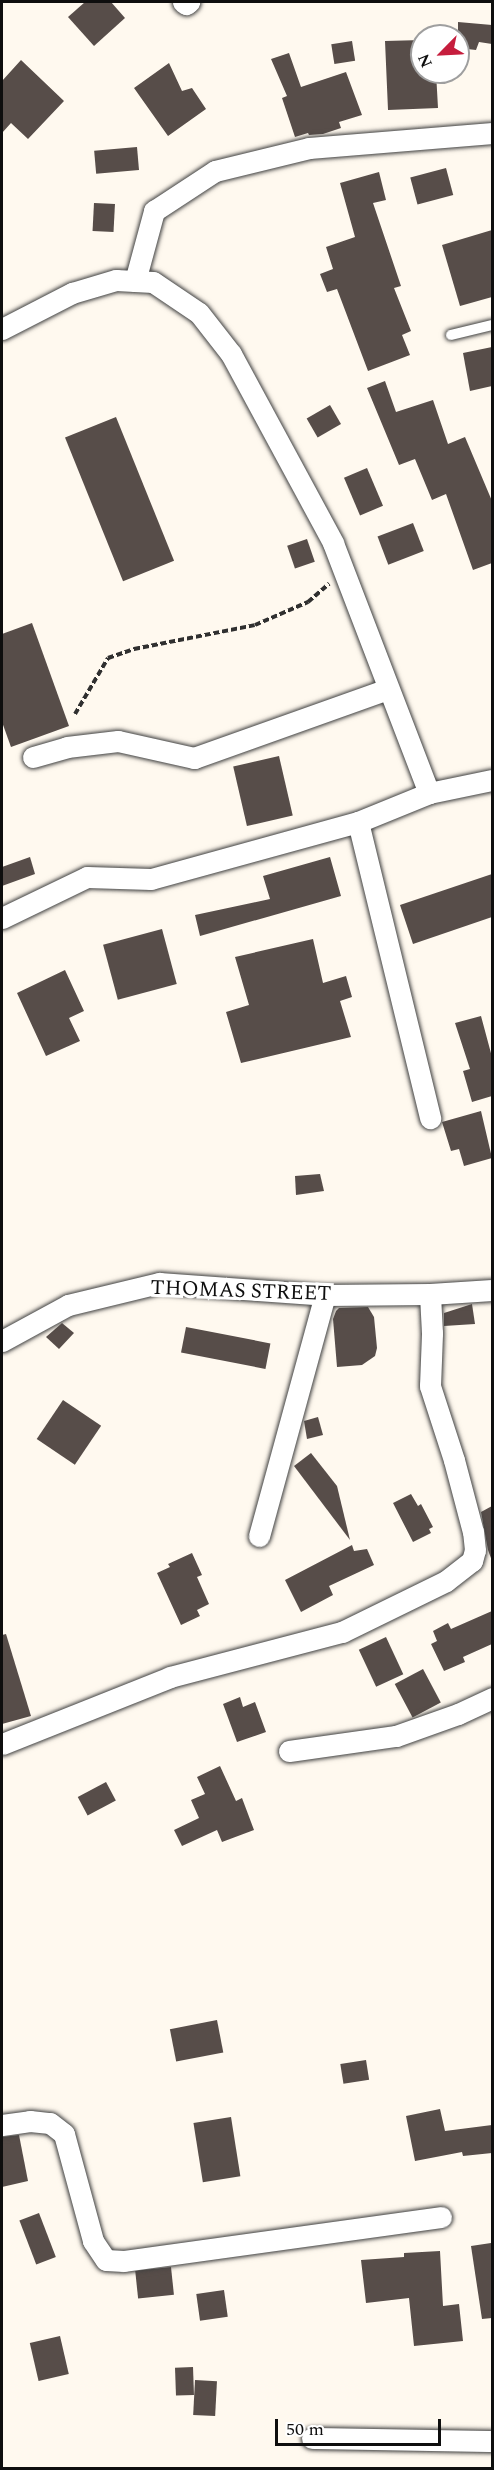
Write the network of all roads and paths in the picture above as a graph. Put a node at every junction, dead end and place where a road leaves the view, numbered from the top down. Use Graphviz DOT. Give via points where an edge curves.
graph roads {
  1 [pos="183,2"];
  2 [pos="189,2"];
  3 [pos="492,132"];
  4 [pos="135,281"];
  5 [pos="492,326"];
  6 [pos="2,329"];
  7 [pos="451,335"];
  8 [pos="345,575"];
  9 [pos="388,689"];
  10 [pos="75,714"];
  11 [pos="33,757"];
  12 [pos="492,780"];
  13 [pos="429,793"];
  14 [pos="357,822"];
  15 [pos="2,918"];
  16 [pos="430,1118"];
  17 [pos="492,1290"];
  18 [pos="430,1294"];
  19 [pos="325,1295"];
  20 [pos="2,1341"];
  21 [pos="259,1536"];
  22 [pos="492,1698"];
  23 [pos="2,1744"];
  24 [pos="289,1751"];
  25 [pos="2,2125"];
  26 [pos="441,2217"];
  27 [pos="312,2438"];
  28 [pos="492,2441"];
  1 -- 2 [label="street"];
  3 -- 4 [label="street" via="309,148 215,171 154,211"];
  4 -- 6 [label="street" via="117,280 72,293"];
  4 -- 8 [label="street" via="153,282 199,313 231,354 333,543"];
  5 -- 7 [label="lane"];
  8 -- 9 [label="street"];
  8 -- 10 [label="path" via="308,602 255,625 134,649 108,658"];
  9 -- 11 [label="street" via="194,758 118,741 66,747"];
  9 -- 13 [label="street"];
  12 -- 13 [label="street"];
  13 -- 14 [label="street"];
  14 -- 15 [label="street" via="151,879 87,877"];
  14 -- 16 [label="street"];
  17 -- 18 [label="street, THOMAS STREET"];
  18 -- 19 [label="street, THOMAS STREET"];
  18 -- 23 [label="street" via="429,1386 473,1532 472,1561 446,1581 342,1632 170,1677"];
  19 -- 20 [label="street, THOMAS STREET" via="159,1283 68,1305"];
  19 -- 21 [label="street"];
  22 -- 24 [label="street" via="396,1736"];
  25 -- 26 [label="street" via="50,2123 64,2134 93,2241 106,2260 124,2261"];
  27 -- 28 [label="street"];
}
